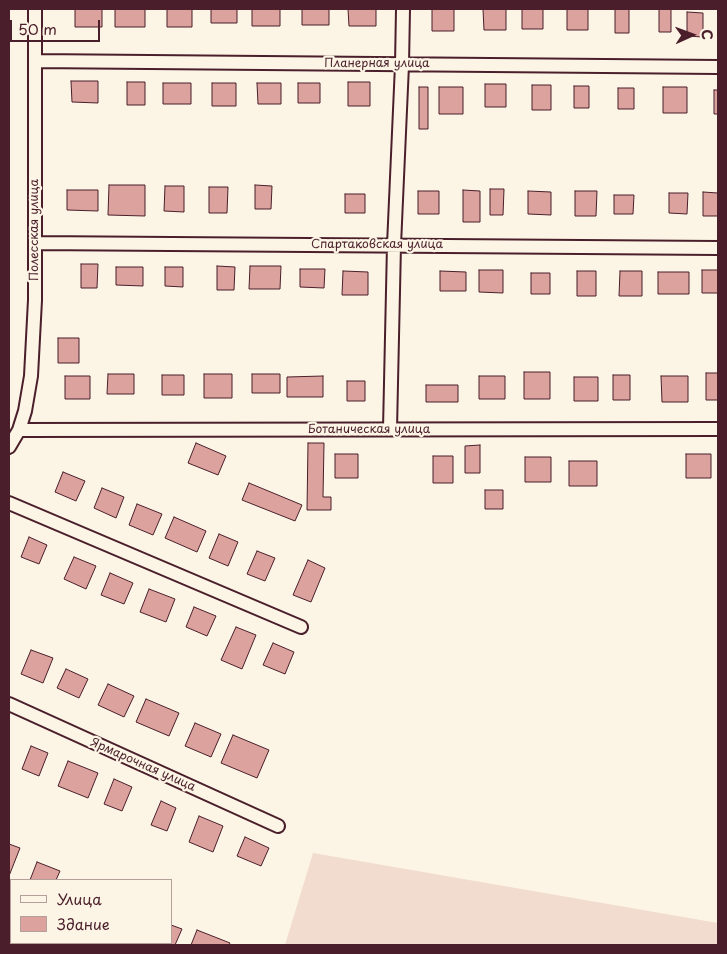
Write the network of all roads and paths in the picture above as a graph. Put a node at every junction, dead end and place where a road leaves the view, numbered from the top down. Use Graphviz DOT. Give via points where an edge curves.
graph roads {
  1 [pos="35,9"];
  2 [pos="403,9"];
  3 [pos="35,62"];
  4 [pos="402,65"];
  5 [pos="718,67"];
  6 [pos="35,242"];
  7 [pos="394,246"];
  8 [pos="718,248"];
  9 [pos="718,429"];
  10 [pos="19,430"];
  11 [pos="390,430"];
  12 [pos="9,447"];
  13 [pos="9,503"];
  14 [pos="301,627"];
  15 [pos="9,704"];
  16 [pos="278,826"];
  1 -- 3 [label="street, Полесская улица"];
  2 -- 4 [label="street"];
  3 -- 4 [label="street, Планерная улица"];
  3 -- 6 [label="street, Полесская улица"];
  4 -- 5 [label="street, Планерная улица"];
  4 -- 7 [label="street"];
  6 -- 7 [label="street, Спартаковская улица"];
  6 -- 10 [label="street, Полесская улица" via="31,376"];
  7 -- 8 [label="street, Спартаковская улица"];
  7 -- 11 [label="street"];
  9 -- 11 [label="street, Ботаническая улица"];
  10 -- 11 [label="street, Ботаническая улица"];
  10 -- 12 [label="street, Полесская улица"];
  13 -- 14 [label="street"];
  15 -- 16 [label="street, Ярмарочная улица"];
}
